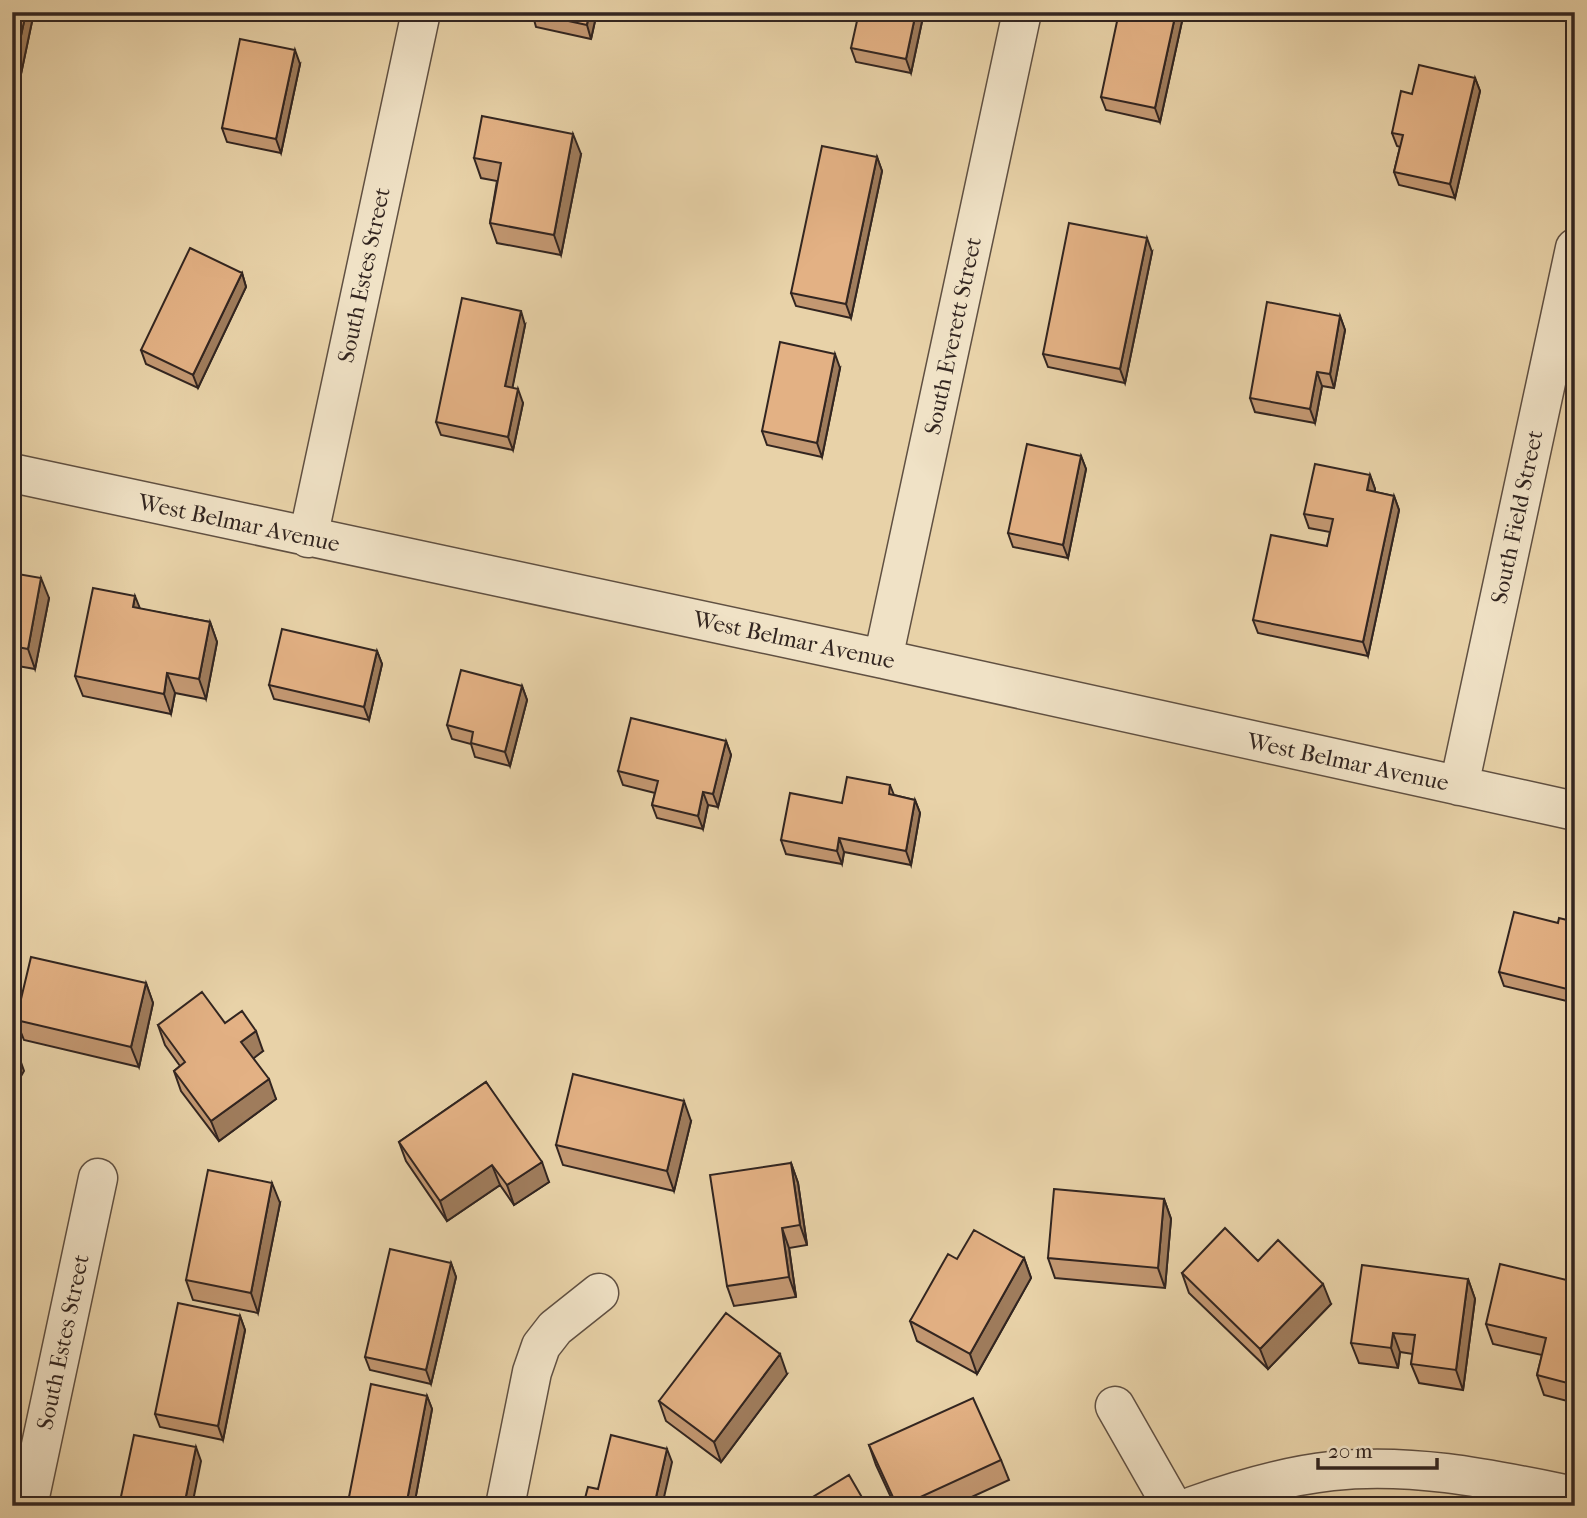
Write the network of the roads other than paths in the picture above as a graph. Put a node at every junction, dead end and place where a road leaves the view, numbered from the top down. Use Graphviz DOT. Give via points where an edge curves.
graph roads {
  1 [pos="421,12"];
  2 [pos="1022,12"];
  3 [pos="1575,248"];
  4 [pos="12,473"];
  5 [pos="308,538"];
  6 [pos="883,659"];
  7 [pos="1459,786"];
  8 [pos="1575,811"];
  9 [pos="98,1178"];
  10 [pos="599,1293"];
  11 [pos="1115,1406"];
  12 [pos="1575,1496"];
  13 [pos="28,1506"];
  14 [pos="505,1506"];
  15 [pos="1172,1506"];
  16 [pos="1193,1506"];
  1 -- 5 [label="street, South Estes Street"];
  2 -- 6 [label="street, South Everett Street"];
  3 -- 7 [label="street, South Field Street"];
  4 -- 5 [label="street, West Belmar Avenue"];
  5 -- 6 [label="street, West Belmar Avenue"];
  6 -- 7 [label="street, West Belmar Avenue"];
  7 -- 8 [label="street, West Belmar Avenue"];
  9 -- 13 [label="street, South Estes Street"];
  10 -- 14 [label="street" via="555,1328 541,1346"];
  11 -- 15 [label="street"];
  12 -- 16 [label="street" via="1490,1479 1380,1469 1284,1479"];
}
